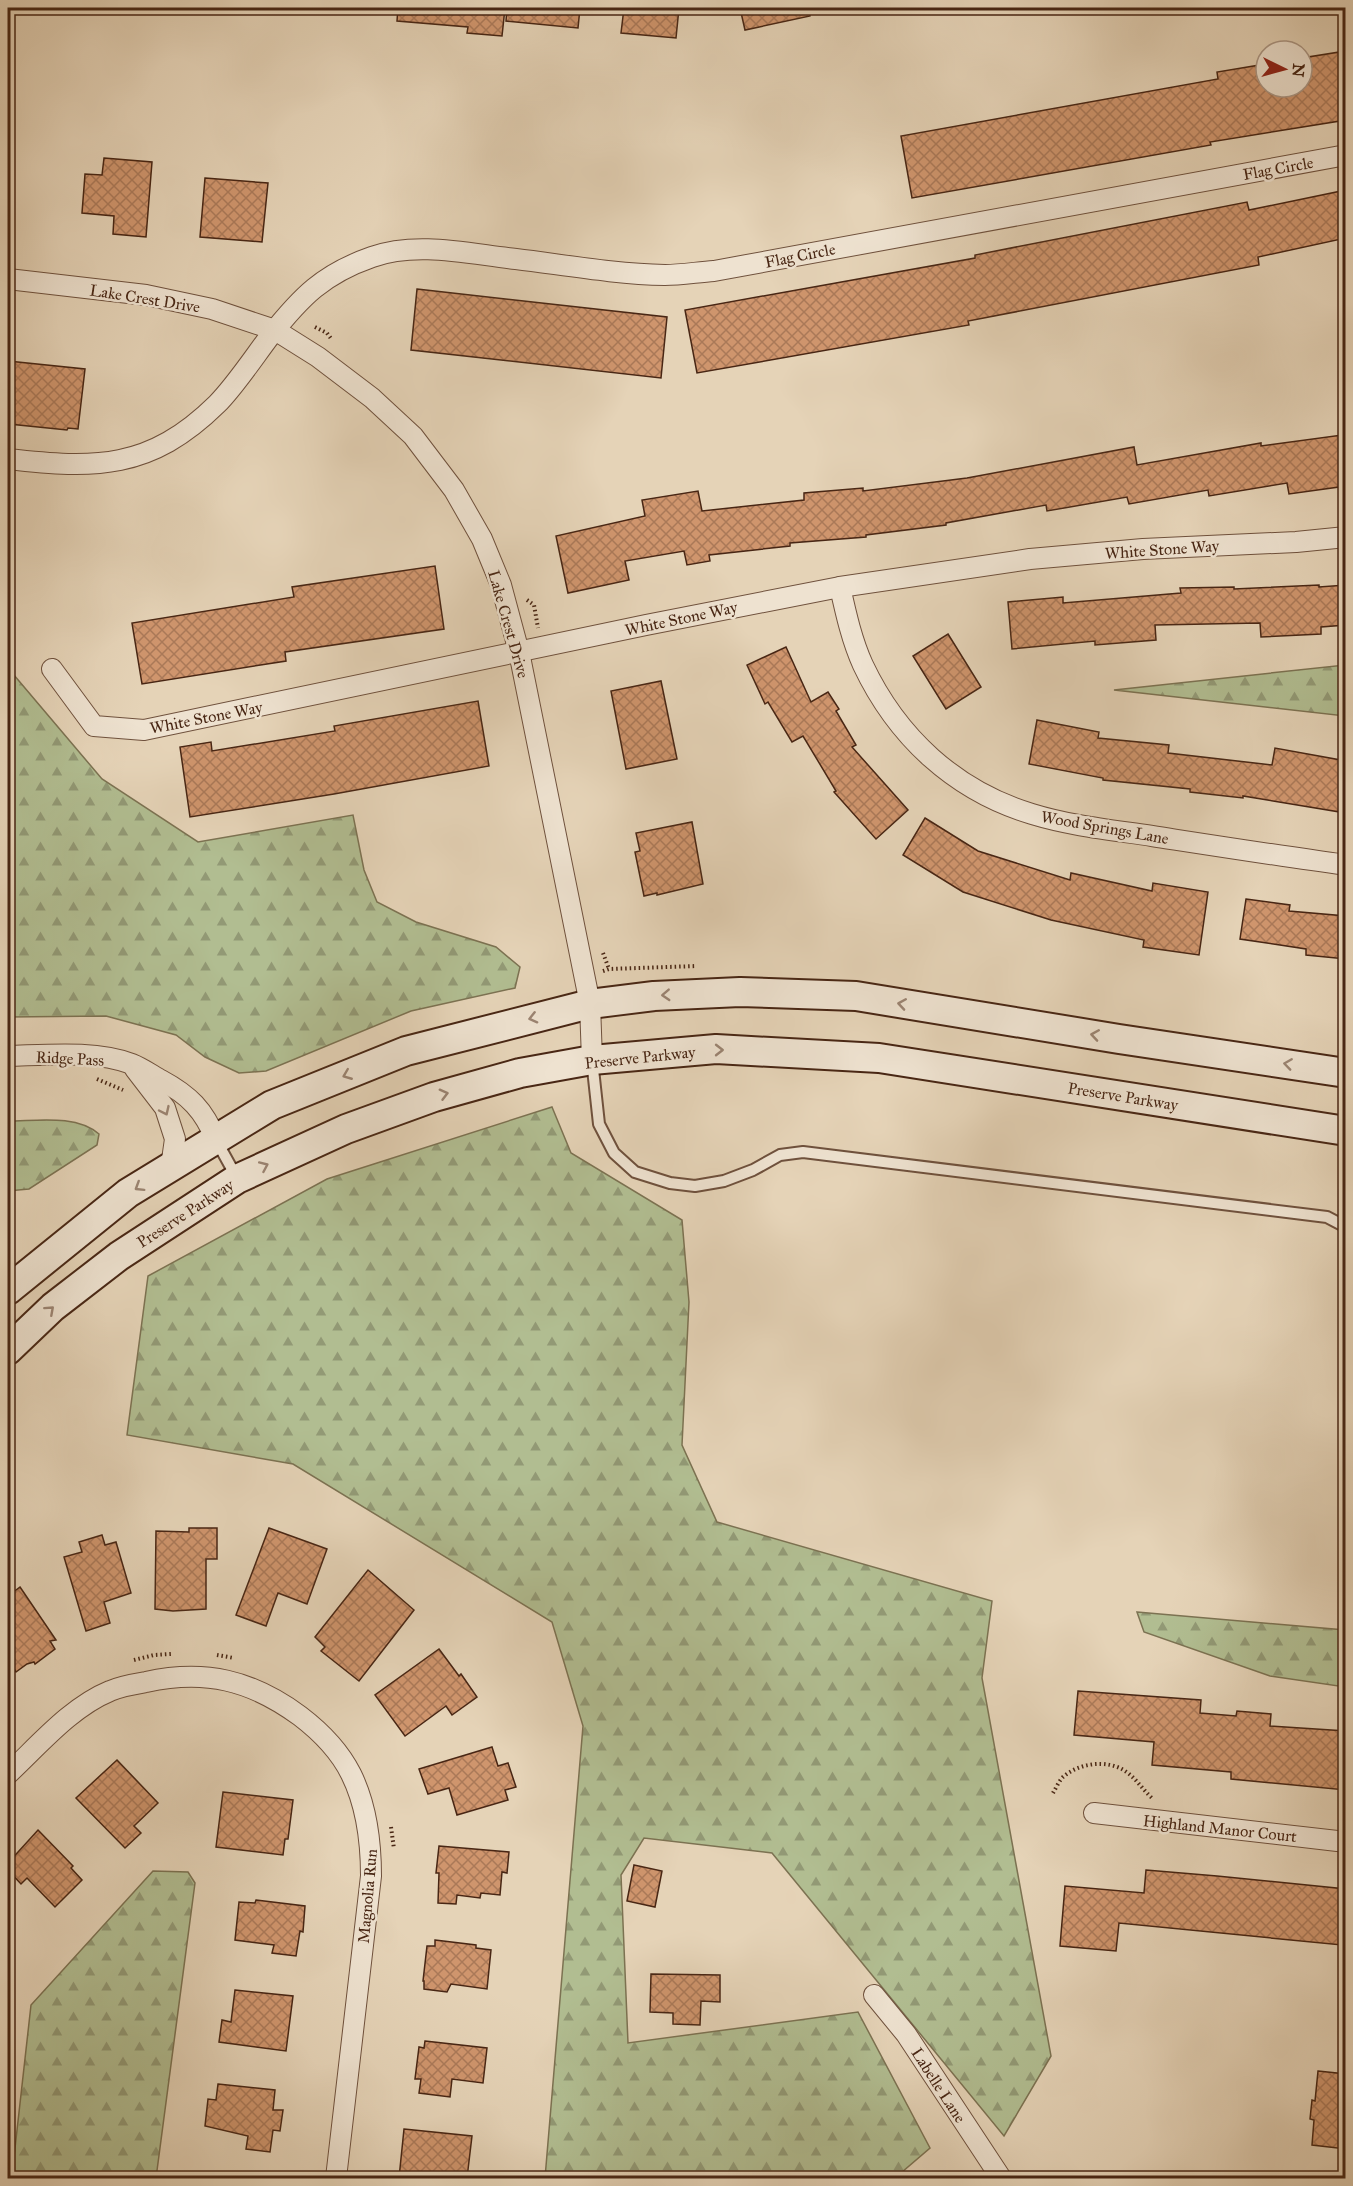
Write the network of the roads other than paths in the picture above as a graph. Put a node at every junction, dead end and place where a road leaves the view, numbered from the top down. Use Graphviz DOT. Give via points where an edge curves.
graph roads {
  1 [pos="1346,155"];
  2 [pos="8,279"];
  3 [pos="281,323"];
  4 [pos="8,459"];
  5 [pos="1346,537"];
  6 [pos="840,587"];
  7 [pos="519,652"];
  8 [pos="52,669"];
  9 [pos="1346,865"];
  10 [pos="590,1004"];
  11 [pos="8,1056"];
  12 [pos="592,1060"];
  13 [pos="132,1064"];
  14 [pos="1346,1072"];
  15 [pos="1346,1131"];
  16 [pos="216,1140"];
  17 [pos="171,1167"];
  18 [pos="237,1179"];
  19 [pos="1346,1227"];
  20 [pos="8,1290"];
  21 [pos="8,1350"];
  22 [pos="8,1774"];
  23 [pos="1094,1814"];
  24 [pos="1346,1842"];
  25 [pos="874,1995"];
  26 [pos="336,2178"];
  27 [pos="1001,2178"];
  1 -- 3 [label="street, Flag Circle" via="714,271 666,275 618,272 438,250 400,251 374,256 320,283"];
  2 -- 3 [label="street, Lake Crest Drive" via="146,294"];
  3 -- 4 [label="street, Flag Circle" via="218,403 157,449 91,465"];
  3 -- 7 [label="street, Lake Crest Drive" via="413,436 454,490 482,539 501,585"];
  5 -- 6 [label="street, White Stone Way" via="1030,560"];
  6 -- 7 [label="street, White Stone Way"];
  6 -- 9 [label="street, Wood Springs Lane" via="862,664 880,698 906,734 933,761 967,785 1032,814 1078,825"];
  7 -- 8 [label="street, White Stone Way" via="144,730 94,726"];
  7 -- 10 [label="street, Lake Crest Drive"];
  10 -- 12 [label="street, Lake Crest Drive"];
  14 -- 10 [label="street, one-way" via="856,996 741,992"];
  10 -- 16 [label="street, one-way" via="406,1051 272,1105"];
  11 -- 13 [label="street, Ridge Pass" via="76,1055"];
  12 -- 15 [label="street, Preserve Parkway, one-way" via="716,1049 879,1058"];
  18 -- 12 [label="street, Preserve Parkway, one-way" via="346,1129 434,1097 519,1073"];
  12 -- 19 [label="lane" via="599,1124 614,1153 635,1172 670,1183 695,1186 724,1181 780,1155 803,1152 1316,1215"];
  13 -- 16 [label="street, Ridge Pass" via="192,1100 208,1120"];
  13 -- 17 [label="street, one-way" via="165,1108 175,1139"];
  16 -- 17 [label="street"];
  16 -- 18 [label="lane"];
  17 -- 20 [label="street, one-way" via="128,1193"];
  21 -- 18 [label="street, Preserve Parkway, one-way" via="53,1307 119,1256"];
  22 -- 26 [label="street, Magnolia Run" via="92,1700 161,1678 210,1677 240,1683 283,1703 334,1747 352,1775 371,1841 371,1876"];
  23 -- 24 [label="street, Highland Manor Court"];
  25 -- 27 [label="street, Labelle Lane" via="906,2034"];
}
